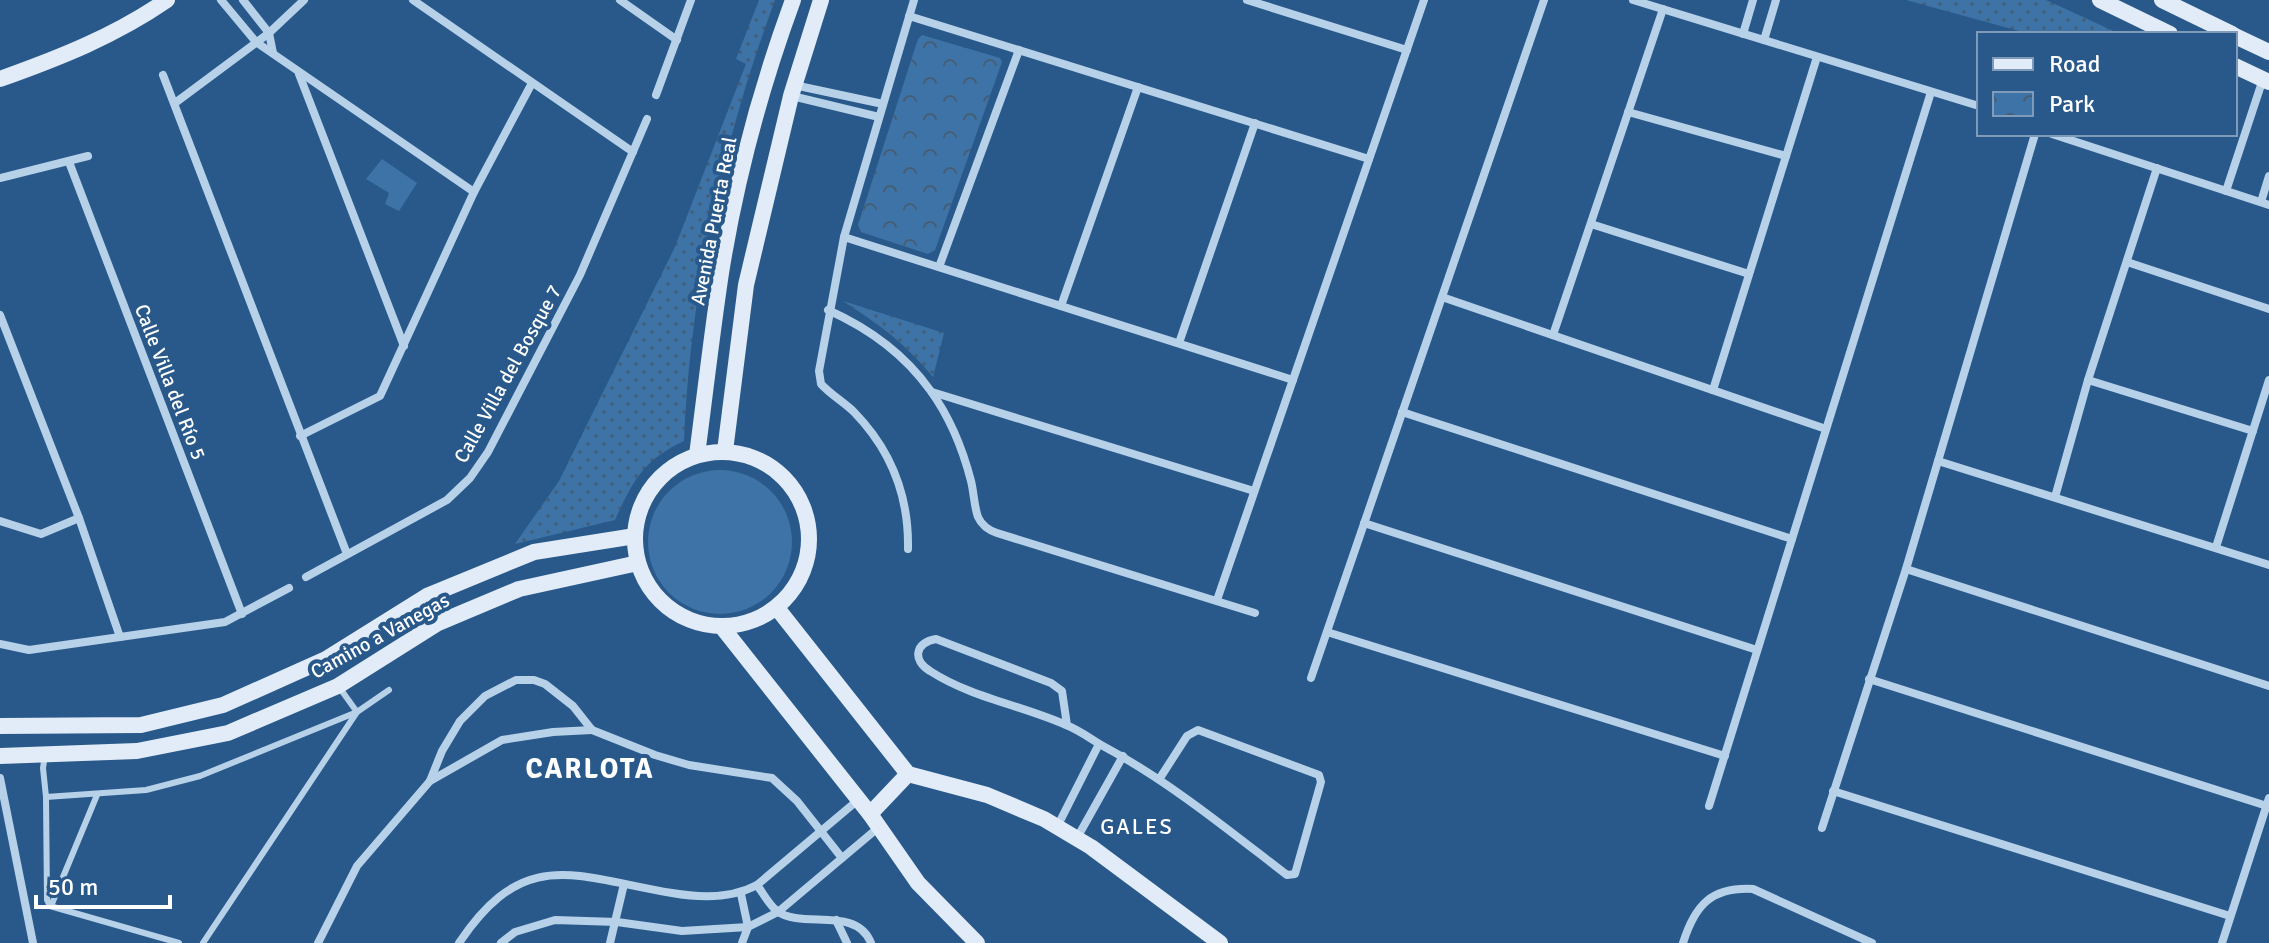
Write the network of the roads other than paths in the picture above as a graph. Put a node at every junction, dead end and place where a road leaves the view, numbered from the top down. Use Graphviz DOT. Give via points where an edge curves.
graph roads {
  1 [pos="167,0"];
  2 [pos="221,0"];
  3 [pos="243,0"];
  4 [pos="304,0"];
  5 [pos="413,0"];
  6 [pos="620,0"];
  7 [pos="691,0"];
  8 [pos="793,0"];
  9 [pos="821,0"];
  10 [pos="914,0"];
  11 [pos="1247,0"];
  12 [pos="1424,0"];
  13 [pos="1544,0"];
  14 [pos="1633,0"];
  15 [pos="1753,0"];
  16 [pos="1776,0"];
  17 [pos="2100,0"];
  18 [pos="2162,0"];
  19 [pos="1663,9"];
  20 [pos="909,16"];
  21 [pos="2166,32"];
  22 [pos="2227,32"];
  23 [pos="269,33"];
  24 [pos="1743,34"];
  25 [pos="2237,37"];
  26 [pos="677,40"];
  27 [pos="1764,40"];
  28 [pos="256,42"];
  29 [pos="1019,50"];
  30 [pos="1407,50"];
  31 [pos="2269,52"];
  32 [pos="273,53"];
  33 [pos="1817,57"];
  34 [pos="2237,67"];
  35 [pos="298,73"];
  36 [pos="163,75"];
  37 [pos="0,79"];
  38 [pos="2266,81"];
  39 [pos="532,83"];
  40 [pos="1138,87"];
  41 [pos="793,90"];
  42 [pos="1931,92"];
  43 [pos="656,95"];
  44 [pos="175,103"];
  45 [pos="883,104"];
  46 [pos="1977,105"];
  47 [pos="1628,112"];
  48 [pos="879,117"];
  49 [pos="647,119"];
  50 [pos="1255,123"];
  51 [pos="2034,136"];
  52 [pos="2058,136"];
  53 [pos="633,152"];
  54 [pos="88,156"];
  55 [pos="1786,156"];
  56 [pos="1369,159"];
  57 [pos="69,162"];
  58 [pos="2157,168"];
  59 [pos="2269,176"];
  60 [pos="0,178"];
  61 [pos="2226,191"];
  62 [pos="474,192"];
  63 [pos="2265,203"];
  64 [pos="1591,224"];
  65 [pos="844,237"];
  66 [pos="2127,262"];
  67 [pos="939,267"];
  68 [pos="1749,274"];
  69 [pos="1442,297"];
  70 [pos="1061,306"];
  71 [pos="2269,309"];
  72 [pos="828,310"];
  73 [pos="0,315"];
  74 [pos="1553,335"];
  75 [pos="1179,343"];
  76 [pos="404,346"];
  77 [pos="1293,380"];
  78 [pos="2088,380"];
  79 [pos="2269,380"];
  80 [pos="1713,390"];
  81 [pos="932,392"];
  82 [pos="1402,412"];
  83 [pos="1826,429"];
  84 [pos="2253,431"];
  85 [pos="300,436"];
  86 [pos="725,451"];
  87 [pos="697,455"];
  88 [pos="1938,461"];
  89 [pos="1254,491"];
  90 [pos="2055,497"];
  91 [pos="79,518"];
  92 [pos="0,521"];
  93 [pos="1364,523"];
  94 [pos="635,536"];
  95 [pos="1792,539"];
  96 [pos="2216,547"];
  97 [pos="908,549"];
  98 [pos="347,554"];
  99 [pos="638,563"];
  100 [pos="2269,565"];
  101 [pos="1906,569"];
  102 [pos="306,577"];
  103 [pos="289,588"];
  104 [pos="1217,600"];
  105 [pos="777,608"];
  106 [pos="1255,613"];
  107 [pos="242,614"];
  108 [pos="722,627"];
  109 [pos="1327,632"];
  110 [pos="120,637"];
  111 [pos="0,644"];
  112 [pos="1757,650"];
  113 [pos="1311,678"];
  114 [pos="1869,679"];
  115 [pos="338,686"];
  116 [pos="2269,686"];
  117 [pos="389,690"];
  118 [pos="357,712"];
  119 [pos="1067,725"];
  120 [pos="0,726"];
  121 [pos="592,730"];
  122 [pos="1099,744"];
  123 [pos="45,755"];
  124 [pos="0,756"];
  125 [pos="1123,756"];
  126 [pos="1725,756"];
  127 [pos="908,774"];
  128 [pos="0,778"];
  129 [pos="1160,778"];
  130 [pos="430,781"];
  131 [pos="1833,791"];
  132 [pos="97,795"];
  133 [pos="46,797"];
  134 [pos="858,800"];
  135 [pos="2268,802"];
  136 [pos="1709,806"];
  137 [pos="874,820"];
  138 [pos="1057,827"];
  139 [pos="1822,828"];
  140 [pos="822,832"];
  141 [pos="1076,839"];
  142 [pos="842,858"];
  143 [pos="624,884"];
  144 [pos="757,885"];
  145 [pos="741,894"];
  146 [pos="50,906"];
  147 [pos="778,912"];
  148 [pos="2230,916"];
  149 [pos="836,920"];
  150 [pos="617,922"];
  151 [pos="748,927"];
  152 [pos="33,943"];
  153 [pos="179,943"];
  154 [pos="203,943"];
  155 [pos="318,943"];
  156 [pos="459,943"];
  157 [pos="501,943"];
  158 [pos="610,943"];
  159 [pos="742,943"];
  160 [pos="847,943"];
  161 [pos="871,943"];
  162 [pos="977,943"];
  163 [pos="1220,943"];
  164 [pos="1683,943"];
  165 [pos="1872,943"];
  166 [pos="2222,943"];
  1 -- 37 [label="main road" via="82,49"];
  2 -- 28 [label="street"];
  3 -- 23 [label="street"];
  4 -- 23 [label="street"];
  5 -- 39 [label="street"];
  6 -- 26 [label="street"];
  7 -- 26 [label="street"];
  8 -- 87 [label="main road, Avenida Puerta Real" via="733,208"];
  9 -- 41 [label="main road"];
  10 -- 20 [label="street"];
  11 -- 30 [label="street"];
  12 -- 30 [label="street"];
  13 -- 69 [label="street"];
  14 -- 19 [label="street"];
  15 -- 24 [label="street"];
  16 -- 27 [label="street"];
  17 -- 21 [label="main road"];
  18 -- 22 [label="main road"];
  19 -- 24 [label="street"];
  19 -- 47 [label="street"];
  20 -- 29 [label="street"];
  20 -- 45 [label="street"];
  23 -- 28 [label="street"];
  23 -- 32 [label="street"];
  24 -- 27 [label="street"];
  25 -- 31 [label="main road"];
  26 -- 43 [label="street"];
  27 -- 33 [label="street"];
  28 -- 32 [label="street"];
  28 -- 44 [label="street"];
  29 -- 40 [label="street"];
  29 -- 67 [label="street"];
  30 -- 56 [label="street"];
  32 -- 35 [label="street"];
  33 -- 42 [label="street"];
  33 -- 55 [label="street"];
  34 -- 38 [label="main road"];
  35 -- 62 [label="street"];
  35 -- 76 [label="street"];
  36 -- 44 [label="street"];
  38 -- 61 [label="street"];
  39 -- 53 [label="street"];
  39 -- 62 [label="street"];
  40 -- 50 [label="street"];
  40 -- 70 [label="street"];
  41 -- 45 [label="street"];
  41 -- 48 [label="street"];
  41 -- 86 [label="main road" via="746,285"];
  42 -- 46 [label="street"];
  42 -- 83 [label="street"];
  44 -- 85 [label="street"];
  45 -- 48 [label="street"];
  47 -- 55 [label="street"];
  47 -- 64 [label="street"];
  48 -- 65 [label="street"];
  49 -- 53 [label="street, Calle Villa del Bosque 7"];
  50 -- 56 [label="street"];
  50 -- 75 [label="street"];
  51 -- 88 [label="street"];
  52 -- 58 [label="street"];
  53 -- 98 [label="street, Calle Villa del Bosque 7" via="580,275 470,478 447,500"];
  54 -- 57 [label="street"];
  55 -- 68 [label="street"];
  56 -- 77 [label="street"];
  57 -- 60 [label="street"];
  57 -- 107 [label="street, Calle Villa del Río 5"];
  58 -- 61 [label="street"];
  58 -- 66 [label="street"];
  59 -- 63 [label="street"];
  61 -- 63 [label="street"];
  62 -- 76 [label="street"];
  64 -- 68 [label="street"];
  64 -- 74 [label="street"];
  65 -- 67 [label="street"];
  65 -- 72 [label="street"];
  66 -- 71 [label="street"];
  66 -- 78 [label="street"];
  67 -- 70 [label="street"];
  68 -- 80 [label="street"];
  69 -- 74 [label="street"];
  69 -- 82 [label="street"];
  70 -- 75 [label="street"];
  72 -- 81 [label="street" via="872,334"];
  72 -- 97 [label="street" via="821,384 856,414 882,447 904,500"];
  73 -- 91 [label="street"];
  74 -- 80 [label="street"];
  75 -- 77 [label="street"];
  76 -- 85 [label="street" via="374,401"];
  77 -- 89 [label="street"];
  78 -- 84 [label="street"];
  78 -- 90 [label="street"];
  79 -- 84 [label="street"];
  80 -- 83 [label="street"];
  81 -- 89 [label="street"];
  81 -- 104 [label="street" via="962,455 984,527"];
  82 -- 93 [label="street"];
  82 -- 95 [label="street"];
  83 -- 95 [label="street"];
  84 -- 96 [label="street"];
  85 -- 98 [label="street"];
  86 -- 87 [label="main road"];
  86 -- 105 [label="main road" via="755,457 781,473 800,496 809,525 808,556 797,585"];
  87 -- 94 [label="main road" via="672,467 653,486 640,510"];
  88 -- 90 [label="street"];
  88 -- 101 [label="street"];
  89 -- 104 [label="street"];
  90 -- 96 [label="street"];
  91 -- 92 [label="street" via="41,534"];
  91 -- 110 [label="street"];
  93 -- 109 [label="street"];
  93 -- 112 [label="street"];
  94 -- 99 [label="main road"];
  94 -- 120 [label="main road, Camino a Vanegas" via="521,557 427,596 326,659 223,705 141,725"];
  95 -- 112 [label="street"];
  96 -- 100 [label="street"];
  98 -- 102 [label="street, Calle Villa del Bosque 7"];
  99 -- 108 [label="main road" via="650,589 670,609 694,622"];
  99 -- 115 [label="main road, Camino a Vanegas" via="519,589 438,623"];
  101 -- 114 [label="street"];
  101 -- 116 [label="street"];
  103 -- 107 [label="street"];
  104 -- 106 [label="street"];
  105 -- 108 [label="main road" via="751,622"];
  105 -- 127 [label="main road"];
  107 -- 110 [label="street" via="225,622"];
  108 -- 134 [label="main road"];
  109 -- 113 [label="street"];
  109 -- 126 [label="street"];
  110 -- 111 [label="street" via="29,650"];
  112 -- 126 [label="street"];
  114 -- 131 [label="street"];
  114 -- 135 [label="street"];
  115 -- 118 [label="lane"];
  115 -- 123 [label="main road, Camino a Vanegas" via="228,733 137,751"];
  117 -- 118 [label="lane"];
  118 -- 132 [label="lane" via="200,776"];
  118 -- 154 [label="lane"];
  119 -- 119 [label="street" via="1058,686 936,639 918,649 922,666 950,683"];
  119 -- 122 [label="street"];
  121 -- 130 [label="street" via="502,740"];
  121 -- 130 [label="street" via="545,684 516,680 485,696 460,721"];
  121 -- 140 [label="street" via="689,765 772,778"];
  122 -- 125 [label="street"];
  122 -- 138 [label="street"];
  123 -- 124 [label="main road, Camino a Vanegas"];
  123 -- 133 [label="lane"];
  125 -- 129 [label="street"];
  125 -- 141 [label="street"];
  126 -- 136 [label="street"];
  127 -- 137 [label="main road"];
  127 -- 138 [label="main road" via="987,795"];
  128 -- 152 [label="street"];
  129 -- 129 [label="street" via="1287,875 1295,874 1319,775 1198,730 1187,736"];
  130 -- 155 [label="street" via="357,866"];
  131 -- 139 [label="street"];
  131 -- 148 [label="street"];
  132 -- 133 [label="lane"];
  132 -- 146 [label="lane"];
  133 -- 146 [label="lane"];
  134 -- 137 [label="main road"];
  134 -- 140 [label="street"];
  135 -- 148 [label="street"];
  137 -- 142 [label="street"];
  137 -- 162 [label="main road" via="918,883"];
  138 -- 141 [label="main road"];
  140 -- 142 [label="street"];
  140 -- 144 [label="street"];
  141 -- 163 [label="main road"];
  142 -- 147 [label="street"];
  143 -- 145 [label="street" via="694,897"];
  143 -- 150 [label="street"];
  143 -- 156 [label="street" via="576,875 537,876 494,901"];
  144 -- 145 [label="street"];
  144 -- 147 [label="street"];
  145 -- 151 [label="street"];
  146 -- 153 [label="lane"];
  147 -- 149 [label="street"];
  147 -- 151 [label="street"];
  148 -- 166 [label="street"];
  149 -- 160 [label="street"];
  149 -- 161 [label="street" via="864,932"];
  150 -- 151 [label="street" via="682,931"];
  150 -- 157 [label="street" via="555,920 515,932"];
  150 -- 158 [label="street"];
  151 -- 159 [label="street"];
  164 -- 165 [label="street" via="1694,914 1708,899 1737,888 1753,889"];
}
